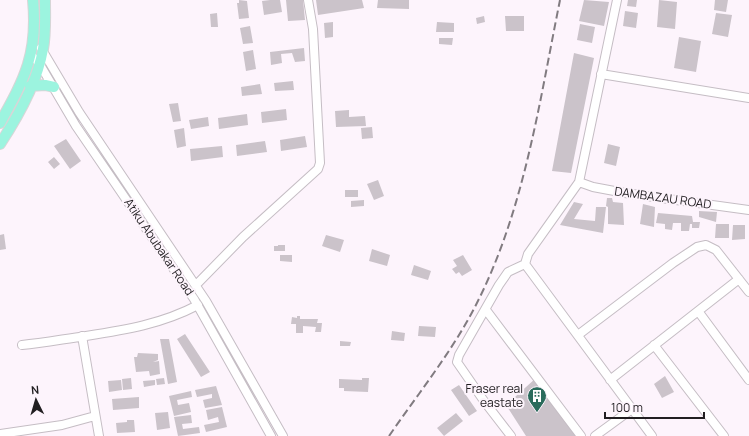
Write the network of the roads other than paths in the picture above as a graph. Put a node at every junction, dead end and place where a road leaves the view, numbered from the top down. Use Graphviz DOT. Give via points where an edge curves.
graph roads {
  1 [pos="45,0"];
  2 [pos="308,0"];
  3 [pos="617,0"];
  4 [pos="32,2"];
  5 [pos="34,43"];
  6 [pos="43,50"];
  7 [pos="35,59"];
  8 [pos="601,74"];
  9 [pos="30,86"];
  10 [pos="54,87"];
  11 [pos="749,98"];
  12 [pos="0,123"];
  13 [pos="0,144"];
  14 [pos="578,182"];
  15 [pos="749,210"];
  16 [pos="524,264"];
  17 [pos="739,280"];
  18 [pos="196,286"];
  19 [pos="749,292"];
  20 [pos="198,305"];
  21 [pos="486,310"];
  22 [pos="698,311"];
  23 [pos="578,335"];
  24 [pos="82,336"];
  25 [pos="22,345"];
  26 [pos="654,345"];
  27 [pos="610,380"];
  28 [pos="749,380"];
  29 [pos="632,409"];
  30 [pos="95,416"];
  31 [pos="4,435"];
  32 [pos="99,436"];
  33 [pos="271,436"];
  34 [pos="283,436"];
  35 [pos="512,436"];
  36 [pos="581,436"];
  37 [pos="595,436"];
  38 [pos="652,436"];
  39 [pos="724,436"];
  1 -- 6 [label="main road"];
  2 -- 18 [label="street" via="313,29 320,163 318,169 243,237"];
  3 -- 8 [label="street"];
  4 -- 5 [label="main road"];
  5 -- 6 [label="street"];
  5 -- 7 [label="main road"];
  6 -- 7 [label="main road"];
  6 -- 18 [label="street" via="83,118"];
  7 -- 9 [label="main road"];
  7 -- 10 [label="street, Atiku Abubakar Road"];
  7 -- 12 [label="main road"];
  8 -- 11 [label="street"];
  8 -- 14 [label="street"];
  9 -- 10 [label="main road"];
  9 -- 13 [label="main road"];
  10 -- 20 [label="street, Atiku Abubakar Road" via="76,126"];
  14 -- 15 [label="street, DAMBAZAU ROAD" via="625,193"];
  14 -- 16 [label="street" via="528,254"];
  16 -- 21 [label="street" via="508,272 498,285"];
  16 -- 23 [label="street"];
  17 -- 19 [label="street"];
  17 -- 22 [label="street"];
  17 -- 23 [label="street" via="714,248 706,245 697,246"];
  18 -- 34 [label="street" via="242,361"];
  20 -- 24 [label="street" via="150,324"];
  20 -- 33 [label="street, Atiku Abubakar Road"];
  21 -- 35 [label="street" via="459,355 457,364"];
  21 -- 36 [label="street"];
  22 -- 26 [label="street"];
  22 -- 28 [label="street"];
  23 -- 27 [label="street"];
  24 -- 25 [label="street"];
  24 -- 30 [label="street"];
  26 -- 27 [label="street"];
  26 -- 39 [label="street"];
  27 -- 29 [label="street"];
  29 -- 37 [label="street"];
  29 -- 38 [label="street"];
  30 -- 31 [label="street" via="62,425"];
  30 -- 32 [label="street"];
}
